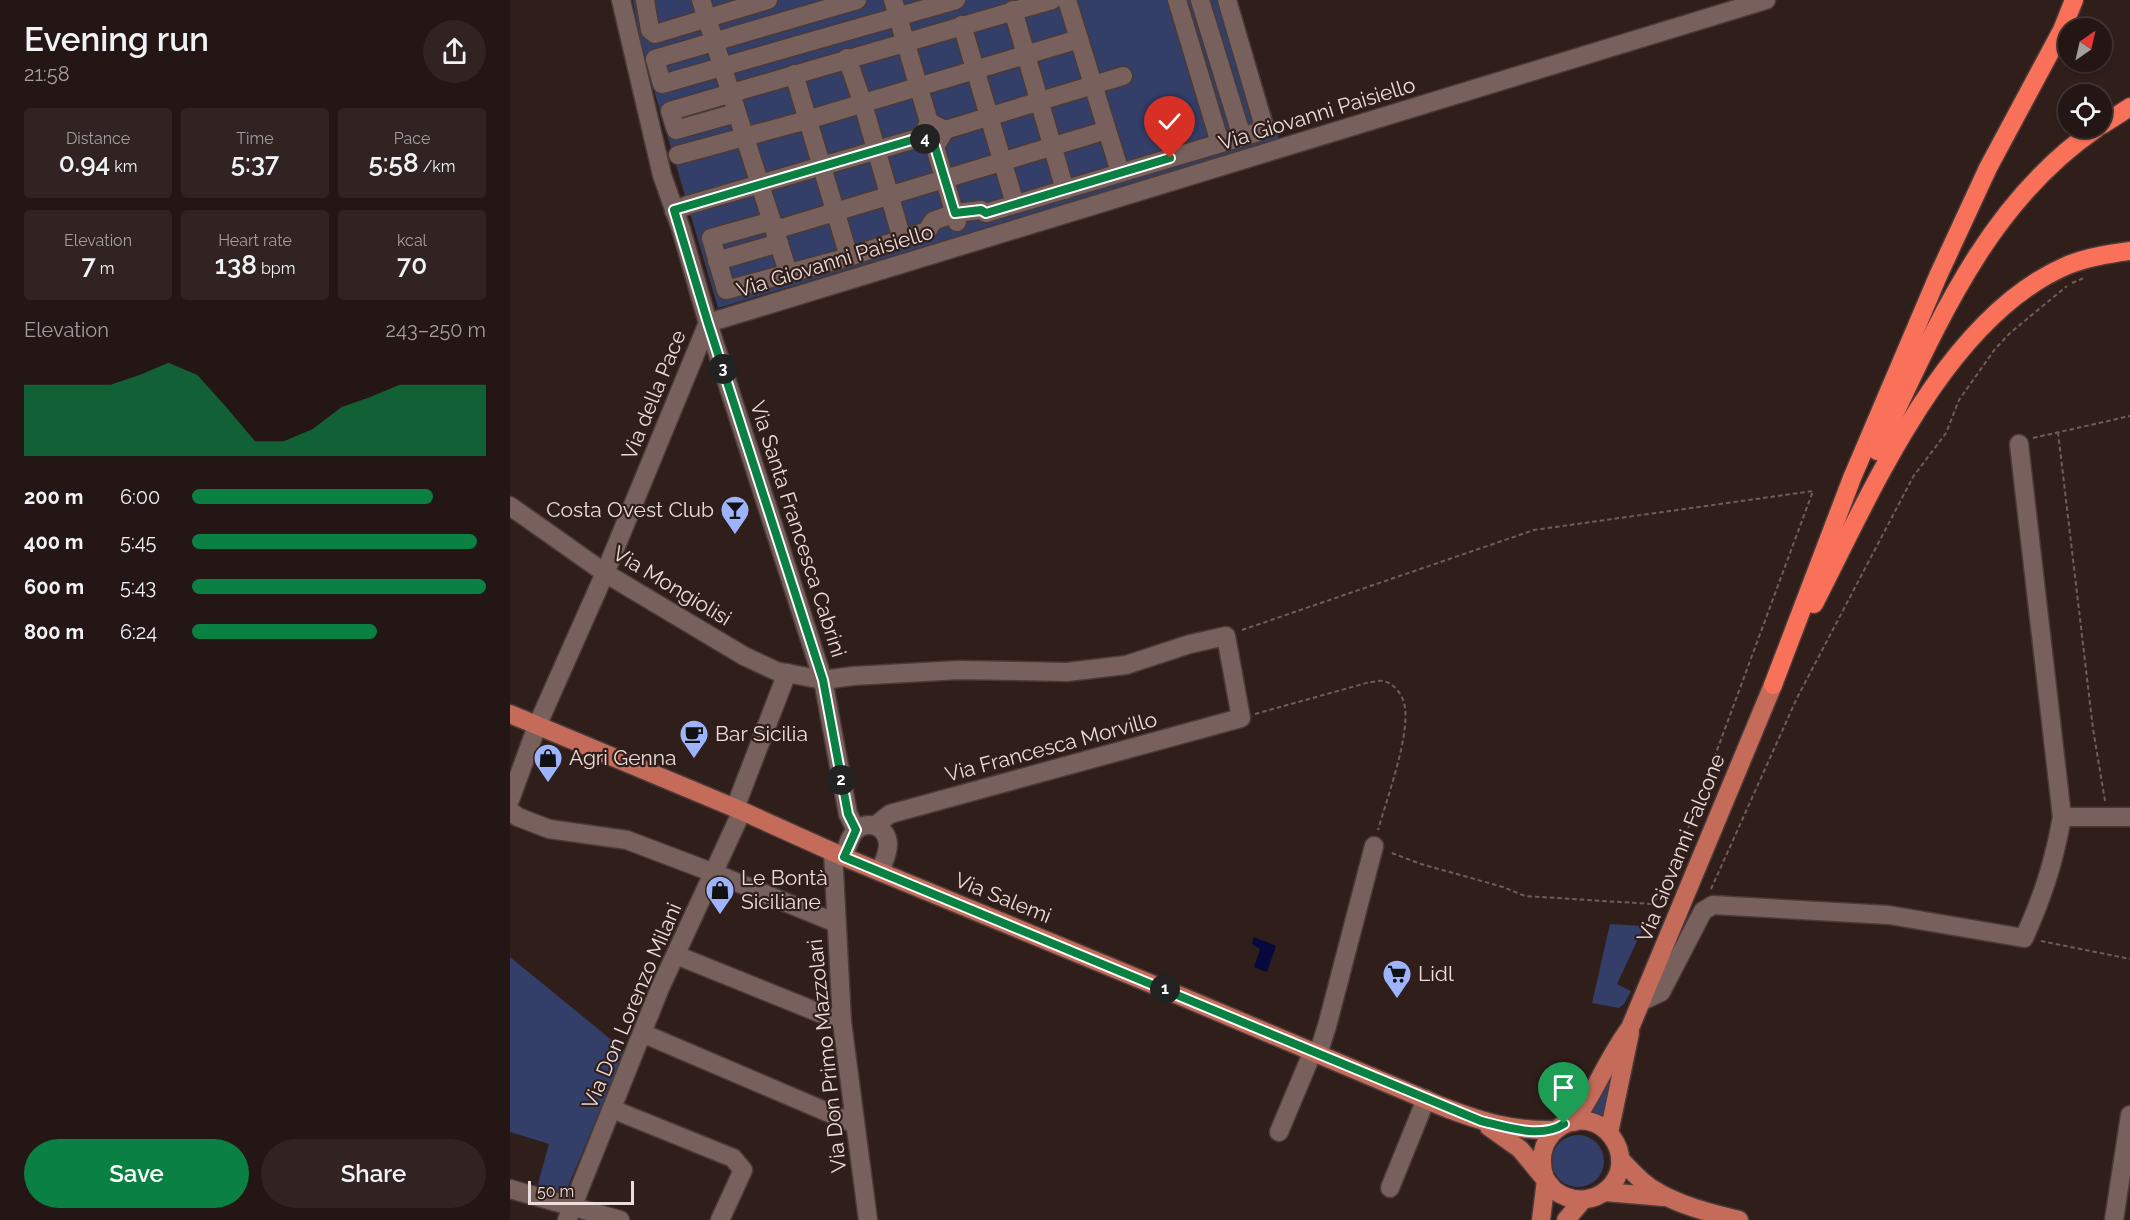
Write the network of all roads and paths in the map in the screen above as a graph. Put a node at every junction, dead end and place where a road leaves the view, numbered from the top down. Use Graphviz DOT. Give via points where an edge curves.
graph roads {
  1 [pos="621,0"];
  2 [pos="645,0"];
  3 [pos="701,0"];
  4 [pos="768,0"];
  5 [pos="857,0"];
  6 [pos="956,0"];
  7 [pos="1177,0"];
  8 [pos="1200,0"];
  9 [pos="1227,0"];
  10 [pos="1766,0"];
  11 [pos="2074,0"];
  12 [pos="1066,1"];
  13 [pos="896,9"];
  14 [pos="1013,10"];
  15 [pos="707,18"];
  16 [pos="962,25"];
  17 [pos="1079,39"];
  18 [pos="714,42"];
  19 [pos="905,42"];
  20 [pos="1027,56"];
  21 [pos="847,58"];
  22 [pos="722,67"];
  23 [pos="975,71"];
  24 [pos="794,74"];
  25 [pos="1123,76"];
  26 [pos="1094,84"];
  27 [pos="919,86"];
  28 [pos="730,93"];
  29 [pos="1040,102"];
  30 [pos="863,104"];
  31 [pos="2130,107"];
  32 [pos="736,113"];
  33 [pos="989,118"];
  34 [pos="2112,119"];
  35 [pos="807,120"];
  36 [pos="1107,130"];
  37 [pos="933,134"];
  38 [pos="744,136"];
  39 [pos="1242,137"];
  40 [pos="2085,138"];
  41 [pos="1220,143"];
  42 [pos="1053,148"];
  43 [pos="876,151"];
  44 [pos="678,155"];
  45 [pos="1001,162"];
  46 [pos="821,166"];
  47 [pos="1120,172"];
  48 [pos="944,178"];
  49 [pos="760,184"];
  50 [pos="1065,190"];
  51 [pos="888,194"];
  52 [pos="1015,204"];
  53 [pos="674,210"];
  54 [pos="836,210"];
  55 [pos="959,229"];
  56 [pos="776,231"];
  57 [pos="902,239"];
  58 [pos="2130,251"];
  59 [pos="849,256"];
  60 [pos="788,272"];
  61 [pos="2088,276"];
  62 [pos="708,323"];
  63 [pos="2130,416"];
  64 [pos="2058,432"];
  65 [pos="2019,444"];
  66 [pos="510,506"];
  67 [pos="605,573"];
  68 [pos="1226,636"];
  69 [pos="787,673"];
  70 [pos="823,680"];
  71 [pos="1773,685"];
  72 [pos="510,714"];
  73 [pos="1241,718"];
  74 [pos="537,726"];
  75 [pos="510,800"];
  76 [pos="738,809"];
  77 [pos="510,811"];
  78 [pos="2062,817"];
  79 [pos="2130,817"];
  80 [pos="2107,818"];
  81 [pos="876,825"];
  82 [pos="856,830"];
  83 [pos="1374,846"];
  84 [pos="838,854"];
  85 [pos="880,872"];
  86 [pos="714,873"];
  87 [pos="1703,911"];
  88 [pos="836,923"];
  89 [pos="2024,938"];
  90 [pos="676,955"];
  91 [pos="2130,959"];
  92 [pos="1642,1001"];
  93 [pos="842,1022"];
  94 [pos="1630,1028"];
  95 [pos="642,1033"];
  96 [pos="1316,1053"];
  97 [pos="1426,1099"];
  98 [pos="612,1109"];
  99 [pos="1481,1121"];
  100 [pos="1574,1122"];
  101 [pos="855,1124"];
  102 [pos="2129,1128"];
  103 [pos="1556,1130"];
  104 [pos="1279,1132"];
  105 [pos="1609,1133"];
  106 [pos="1620,1159"];
  107 [pos="1545,1179"];
  108 [pos="1390,1188"];
  109 [pos="510,1189"];
  110 [pos="1605,1192"];
  111 [pos="1671,1198"];
  112 [pos="1582,1201"];
  113 [pos="570,1213"];
  114 [pos="620,1220"];
  115 [pos="720,1220"];
  116 [pos="868,1220"];
  117 [pos="1541,1220"];
  118 [pos="1566,1220"];
  119 [pos="1739,1220"];
  120 [pos="2114,1220"];
  1 -- 53 [label="street, Via della Pace" via="662,175"];
  2 -- 15 [label="street" via="650,30 655,33"];
  3 -- 15 [label="street"];
  4 -- 15 [label="street"];
  5 -- 18 [label="street"];
  6 -- 13 [label="street"];
  7 -- 41 [label="street"];
  8 -- 39 [label="street"];
  9 -- 39 [label="street" via="1263,123 1258,132"];
  10 -- 55 [label="street, Via Giovanni Paisiello"];
  11 -- 71 [label="highway" via="1938,276 1852,478"];
  12 -- 14 [label="street"];
  12 -- 17 [label="street"];
  13 -- 19 [label="street"];
  13 -- 22 [label="street"];
  14 -- 16 [label="street"];
  14 -- 20 [label="street"];
  15 -- 18 [label="street"];
  16 -- 19 [label="street"];
  16 -- 23 [label="street"];
  17 -- 20 [label="street"];
  17 -- 26 [label="street"];
  18 -- 22 [label="street"];
  18 -- 22 [label="street" via="656,59 662,84"];
  19 -- 21 [label="street"];
  19 -- 27 [label="street"];
  20 -- 23 [label="street"];
  20 -- 29 [label="street"];
  21 -- 24 [label="street"];
  21 -- 30 [label="street"];
  22 -- 28 [label="street"];
  23 -- 27 [label="street"];
  23 -- 33 [label="street"];
  24 -- 28 [label="street"];
  24 -- 35 [label="street"];
  25 -- 26 [label="street"];
  26 -- 29 [label="street"];
  26 -- 36 [label="street"];
  27 -- 30 [label="street"];
  27 -- 37 [label="street"];
  28 -- 32 [label="street"];
  28 -- 32 [label="street" via="670,111 676,130"];
  29 -- 33 [label="street"];
  29 -- 42 [label="street"];
  30 -- 35 [label="street"];
  30 -- 43 [label="street"];
  31 -- 34 [label="highway"];
  32 -- 38 [label="street"];
  33 -- 37 [label="street"];
  33 -- 45 [label="street"];
  35 -- 38 [label="street"];
  35 -- 46 [label="street"];
  36 -- 42 [label="street"];
  36 -- 47 [label="street"];
  37 -- 43 [label="street"];
  37 -- 48 [label="street"];
  38 -- 44 [label="street"];
  38 -- 49 [label="street"];
  39 -- 41 [label="street"];
  40 -- 71 [label="highway" via="2010,207 1981,247 1946,308 1871,463"];
  41 -- 47 [label="street"];
  42 -- 45 [label="street"];
  42 -- 50 [label="street"];
  43 -- 46 [label="street"];
  43 -- 51 [label="street"];
  45 -- 48 [label="street"];
  45 -- 52 [label="street"];
  46 -- 49 [label="street"];
  46 -- 54 [label="street"];
  47 -- 50 [label="street"];
  48 -- 51 [label="street"];
  48 -- 55 [label="street"];
  49 -- 53 [label="street"];
  49 -- 56 [label="street"];
  50 -- 52 [label="street"];
  51 -- 54 [label="street"];
  51 -- 57 [label="street"];
  52 -- 55 [label="street" via="986,213 981,210"];
  53 -- 62 [label="street, Via della Pace"];
  54 -- 56 [label="street"];
  54 -- 59 [label="street"];
  55 -- 57 [label="street" via="933,221 927,231"];
  55 -- 62 [label="street, Via Giovanni Paisiello"];
  56 -- 60 [label="street"];
  56 -- 60 [label="street" via="711,238 726,290"];
  57 -- 59 [label="street"];
  58 -- 71 [label="highway" via="2099,255 2040,280 1993,316 1945,370 1892,452"];
  59 -- 60 [label="street"];
  61 -- 87 [label="path" via="2070,284 2010,333 1959,400 1946,433 1913,477 1797,698"];
  62 -- 67 [label="street, Via della Pace"];
  62 -- 70 [label="street, Via Santa Francesca Cabrini"];
  63 -- 64 [label="path"];
  64 -- 65 [label="path"];
  64 -- 80 [label="path"];
  65 -- 78 [label="street"];
  66 -- 67 [label="street, Via Mongiolisi"];
  67 -- 69 [label="street, Via Mongiolisi" via="744,656"];
  67 -- 74 [label="street, Via della Pace"];
  68 -- 70 [label="street, Via Mongiolisi" via="1126,665 1067,672 959,670"];
  68 -- 73 [label="street"];
  68 -- 83 [label="path" via="1534,530 1813,491 1666,888 1651,904 1525,896"];
  69 -- 70 [label="street, Via Mongiolisi"];
  69 -- 76 [label="street, Via Don Lorenzo Milani"];
  70 -- 82 [label="street, Via Santa Francesca Cabrini" via="848,814"];
  71 -- 92 [label="main road, Via Giovanni Falcone"];
  72 -- 74 [label="main road, Via Salemi"];
  73 -- 81 [label="street, Via Francesca Morvillo" via="890,814"];
  73 -- 83 [label="path" via="1370,682 1383,681 1394,686 1405,708 1403,739"];
  74 -- 75 [label="street, Via della Pace"];
  74 -- 76 [label="main road, Via Salemi"];
  76 -- 84 [label="main road, Via Salemi"];
  76 -- 86 [label="street, Via Don Lorenzo Milani"];
  77 -- 86 [label="street" via="549,829 627,840"];
  78 -- 80 [label="street"];
  78 -- 89 [label="street" via="2042,897"];
  79 -- 80 [label="street"];
  81 -- 82 [label="street, Via Francesca Morvillo" via="865,824"];
  81 -- 85 [label="street" via="888,841"];
  82 -- 84 [label="street"];
  83 -- 96 [label="street"];
  84 -- 85 [label="main road, Via Salemi"];
  84 -- 88 [label="street, Via Don Primo Mazzolari"];
  85 -- 96 [label="main road, Via Salemi"];
  86 -- 88 [label="street"];
  86 -- 90 [label="street, Via Don Lorenzo Milani"];
  87 -- 89 [label="street" via="1713,905 1889,915"];
  87 -- 92 [label="street" via="1661,992"];
  88 -- 93 [label="street, Via Don Primo Mazzolari"];
  89 -- 91 [label="path"];
  90 -- 93 [label="street"];
  90 -- 95 [label="street, Via Don Lorenzo Milani"];
  92 -- 94 [label="main road, Via Giovanni Falcone"];
  93 -- 101 [label="street, Via Don Primo Mazzolari"];
  94 -- 100 [label="main road"];
  94 -- 105 [label="main road"];
  95 -- 98 [label="street, Via Don Lorenzo Milani"];
  95 -- 101 [label="street"];
  96 -- 97 [label="main road, Via Salemi"];
  96 -- 104 [label="street"];
  97 -- 99 [label="main road, Via Salemi"];
  97 -- 108 [label="street"];
  98 -- 113 [label="street, Via Don Lorenzo Milani"];
  98 -- 115 [label="street" via="733,1158 743,1170"];
  99 -- 103 [label="main road" via="1526,1130"];
  99 -- 107 [label="main road" via="1520,1149"];
  100 -- 103 [label="main road"];
  100 -- 105 [label="main road" via="1587,1122"];
  101 -- 116 [label="street, Via Don Primo Mazzolari"];
  102 -- 120 [label="street"];
  103 -- 107 [label="main road" via="1542,1152"];
  105 -- 106 [label="main road"];
  106 -- 110 [label="main road" via="1614,1183"];
  106 -- 111 [label="main road" via="1651,1188"];
  107 -- 112 [label="main road" via="1560,1195"];
  107 -- 117 [label="main road"];
  109 -- 113 [label="street"];
  110 -- 111 [label="main road"];
  110 -- 112 [label="main road"];
  111 -- 119 [label="main road"];
  112 -- 118 [label="main road"];
  113 -- 114 [label="street"];
}
